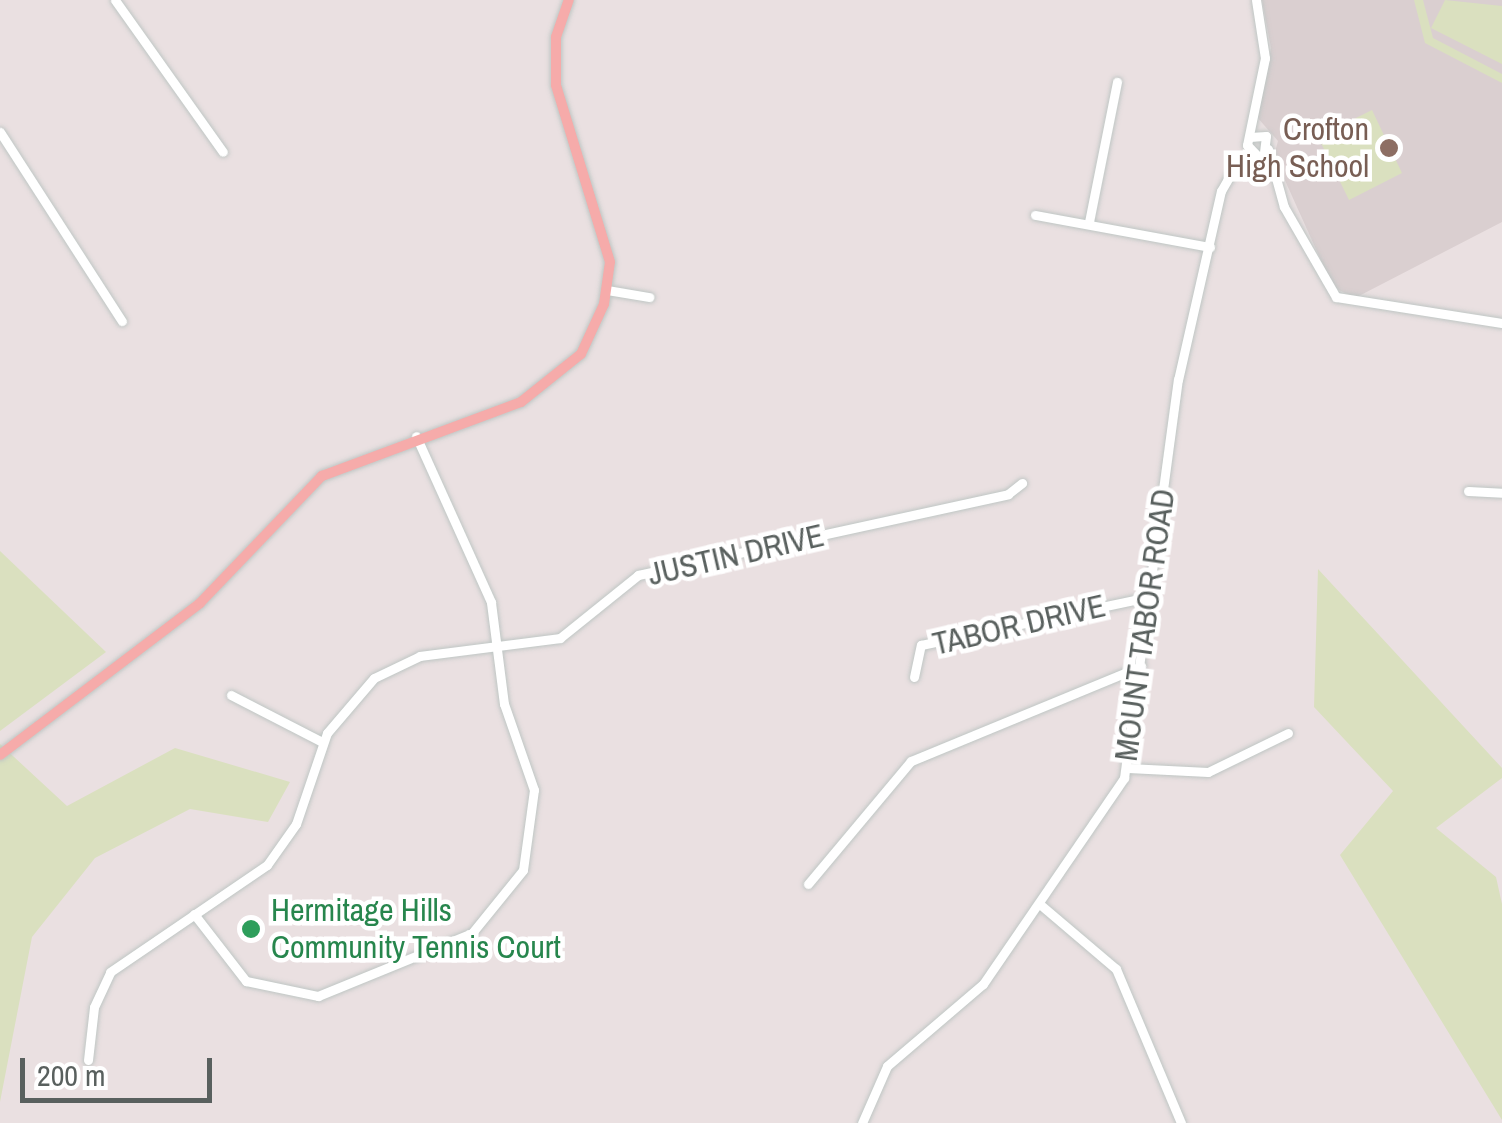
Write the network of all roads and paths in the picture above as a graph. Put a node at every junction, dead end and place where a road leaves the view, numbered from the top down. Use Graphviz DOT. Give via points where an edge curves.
graph roads {
  1 [pos="116,0"];
  2 [pos="569,0"];
  3 [pos="1256,0"];
  4 [pos="1117,82"];
  5 [pos="1252,113"];
  6 [pos="0,132"];
  7 [pos="1263,134"];
  8 [pos="1249,141"];
  9 [pos="1268,149"];
  10 [pos="223,152"];
  11 [pos="1256,155"];
  12 [pos="1237,163"];
  13 [pos="1269,168"];
  14 [pos="1035,216"];
  15 [pos="1089,222"];
  16 [pos="1210,247"];
  17 [pos="607,290"];
  18 [pos="650,297"];
  19 [pos="122,321"];
  20 [pos="1502,323"];
  21 [pos="416,436"];
  22 [pos="1022,483"];
  23 [pos="1468,491"];
  24 [pos="1502,493"];
  25 [pos="1149,597"];
  26 [pos="497,649"];
  27 [pos="1140,666"];
  28 [pos="914,676"];
  29 [pos="232,695"];
  30 [pos="1288,733"];
  31 [pos="322,742"];
  32 [pos="0,755"];
  33 [pos="1128,768"];
  34 [pos="808,884"];
  35 [pos="1042,906"];
  36 [pos="194,914"];
  37 [pos="88,1060"];
  38 [pos="862,1123"];
  39 [pos="1181,1123"];
  1 -- 10 [label="street"];
  2 -- 17 [label="main road" via="556,37 556,85 606,237"];
  3 -- 5 [label="street" via="1265,46"];
  4 -- 15 [label="street"];
  5 -- 7 [label="street"];
  5 -- 8 [label="street"];
  6 -- 19 [label="street"];
  7 -- 8 [label="street"];
  7 -- 9 [label="street"];
  8 -- 11 [label="street"];
  8 -- 12 [label="street, MOUNT TABOR ROAD"];
  9 -- 11 [label="street"];
  9 -- 13 [label="street"];
  11 -- 12 [label="street"];
  11 -- 13 [label="street"];
  12 -- 16 [label="street, MOUNT TABOR ROAD"];
  13 -- 20 [label="street" via="1310,263 1336,297"];
  14 -- 15 [label="street"];
  15 -- 16 [label="street"];
  16 -- 25 [label="street, MOUNT TABOR ROAD" via="1178,380"];
  17 -- 18 [label="street"];
  17 -- 21 [label="main road" via="589,342 550,385"];
  21 -- 26 [label="street" via="431,487 486,588"];
  21 -- 32 [label="main road" via="310,486 200,603"];
  22 -- 26 [label="street, JUSTIN DRIVE" via="1008,494 638,575 572,633"];
  23 -- 24 [label="street"];
  25 -- 27 [label="street, MOUNT TABOR ROAD"];
  25 -- 28 [label="street, TABOR DRIVE" via="922,645"];
  26 -- 31 [label="street, JUSTIN DRIVE" via="398,664 358,690"];
  26 -- 36 [label="street" via="535,821 516,884 480,926 340,990 298,997 234,972"];
  27 -- 33 [label="street, MOUNT TABOR ROAD"];
  27 -- 34 [label="street" via="911,761"];
  29 -- 31 [label="street" via="246,710"];
  30 -- 33 [label="street" via="1199,774"];
  31 -- 36 [label="street, JUSTIN DRIVE" via="277,854"];
  33 -- 35 [label="street, MOUNT TABOR ROAD"];
  35 -- 38 [label="street, MOUNT TABOR ROAD" via="962,1008 893,1059"];
  35 -- 39 [label="street" via="1117,970"];
  36 -- 37 [label="street, JUSTIN DRIVE" via="110,972 94,1007"];
}
